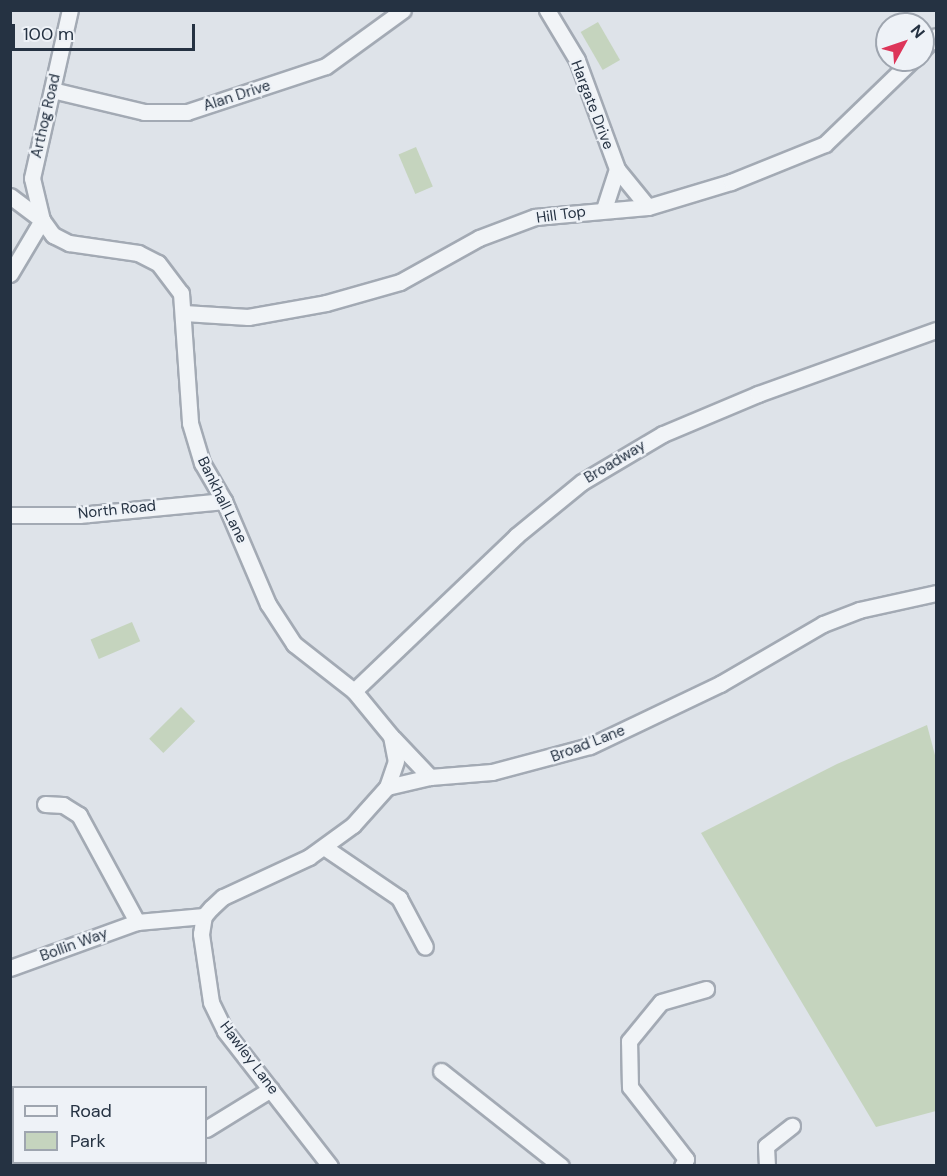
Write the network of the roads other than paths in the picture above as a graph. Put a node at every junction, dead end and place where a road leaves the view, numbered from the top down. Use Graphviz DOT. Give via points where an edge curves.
graph roads {
  1 [pos="70,10"];
  2 [pos="404,10"];
  3 [pos="547,10"];
  4 [pos="900,72"];
  5 [pos="52,90"];
  6 [pos="616,169"];
  7 [pos="10,196"];
  8 [pos="648,207"];
  9 [pos="604,208"];
  10 [pos="42,220"];
  11 [pos="10,274"];
  12 [pos="184,313"];
  13 [pos="936,330"];
  14 [pos="224,501"];
  15 [pos="10,515"];
  16 [pos="936,593"];
  17 [pos="354,691"];
  18 [pos="391,736"];
  19 [pos="430,777"];
  20 [pos="387,787"];
  21 [pos="45,804"];
  22 [pos="324,847"];
  23 [pos="204,916"];
  24 [pos="137,922"];
  25 [pos="425,947"];
  26 [pos="10,968"];
  27 [pos="706,989"];
  28 [pos="441,1071"];
  29 [pos="271,1089"];
  30 [pos="792,1126"];
  31 [pos="207,1128"];
  32 [pos="330,1166"];
  33 [pos="561,1166"];
  34 [pos="682,1166"];
  35 [pos="766,1166"];
  1 -- 5 [label="street, Arthog Road"];
  2 -- 5 [label="street, Alan Drive" via="326,66 188,112 144,112"];
  3 -- 6 [label="street, Hargate Drive" via="577,60"];
  4 -- 8 [label="street, Hill Top" via="825,144 731,182"];
  5 -- 10 [label="street, Arthog Road" via="32,178"];
  6 -- 8 [label="street, Hargate Drive"];
  6 -- 9 [label="street, Hargate Drive"];
  7 -- 10 [label="street, Bankhall Lane"];
  8 -- 9 [label="street, Hill Top"];
  9 -- 12 [label="street, Hill Top" via="535,217 479,238 400,282 326,303 248,317"];
  10 -- 11 [label="street"];
  10 -- 12 [label="street, Bankhall Lane" via="53,235 69,243 138,253 158,263 181,293"];
  12 -- 14 [label="street, Bankhall Lane" via="190,423 202,463"];
  13 -- 17 [label="street, Broadway" via="758,394 663,434 582,482 516,536"];
  14 -- 15 [label="street, North Road" via="79,514"];
  14 -- 17 [label="street, Bankhall Lane" via="268,604 294,644"];
  16 -- 19 [label="street, Broad Lane" via="860,610 823,624 720,684 590,746 492,772"];
  17 -- 18 [label="street, Bankhall Lane"];
  18 -- 19 [label="street, Bankhall Lane"];
  18 -- 20 [label="street" via="396,761"];
  19 -- 20 [label="street, Broad Lane"];
  20 -- 22 [label="street" via="353,825"];
  21 -- 24 [label="street" via="70,808 86,826"];
  22 -- 23 [label="street" via="223,897"];
  22 -- 25 [label="street" via="399,898"];
  23 -- 24 [label="street, Bollin Way"];
  23 -- 29 [label="street, Hawley Lane" via="202,963 211,1002 225,1031"];
  24 -- 26 [label="street, Bollin Way"];
  27 -- 34 [label="street" via="661,1002 629,1041 630,1087 686,1159"];
  28 -- 33 [label="street"];
  29 -- 31 [label="street"];
  29 -- 32 [label="street, Hawley Lane"];
  30 -- 35 [label="street" via="766,1146"];
}
